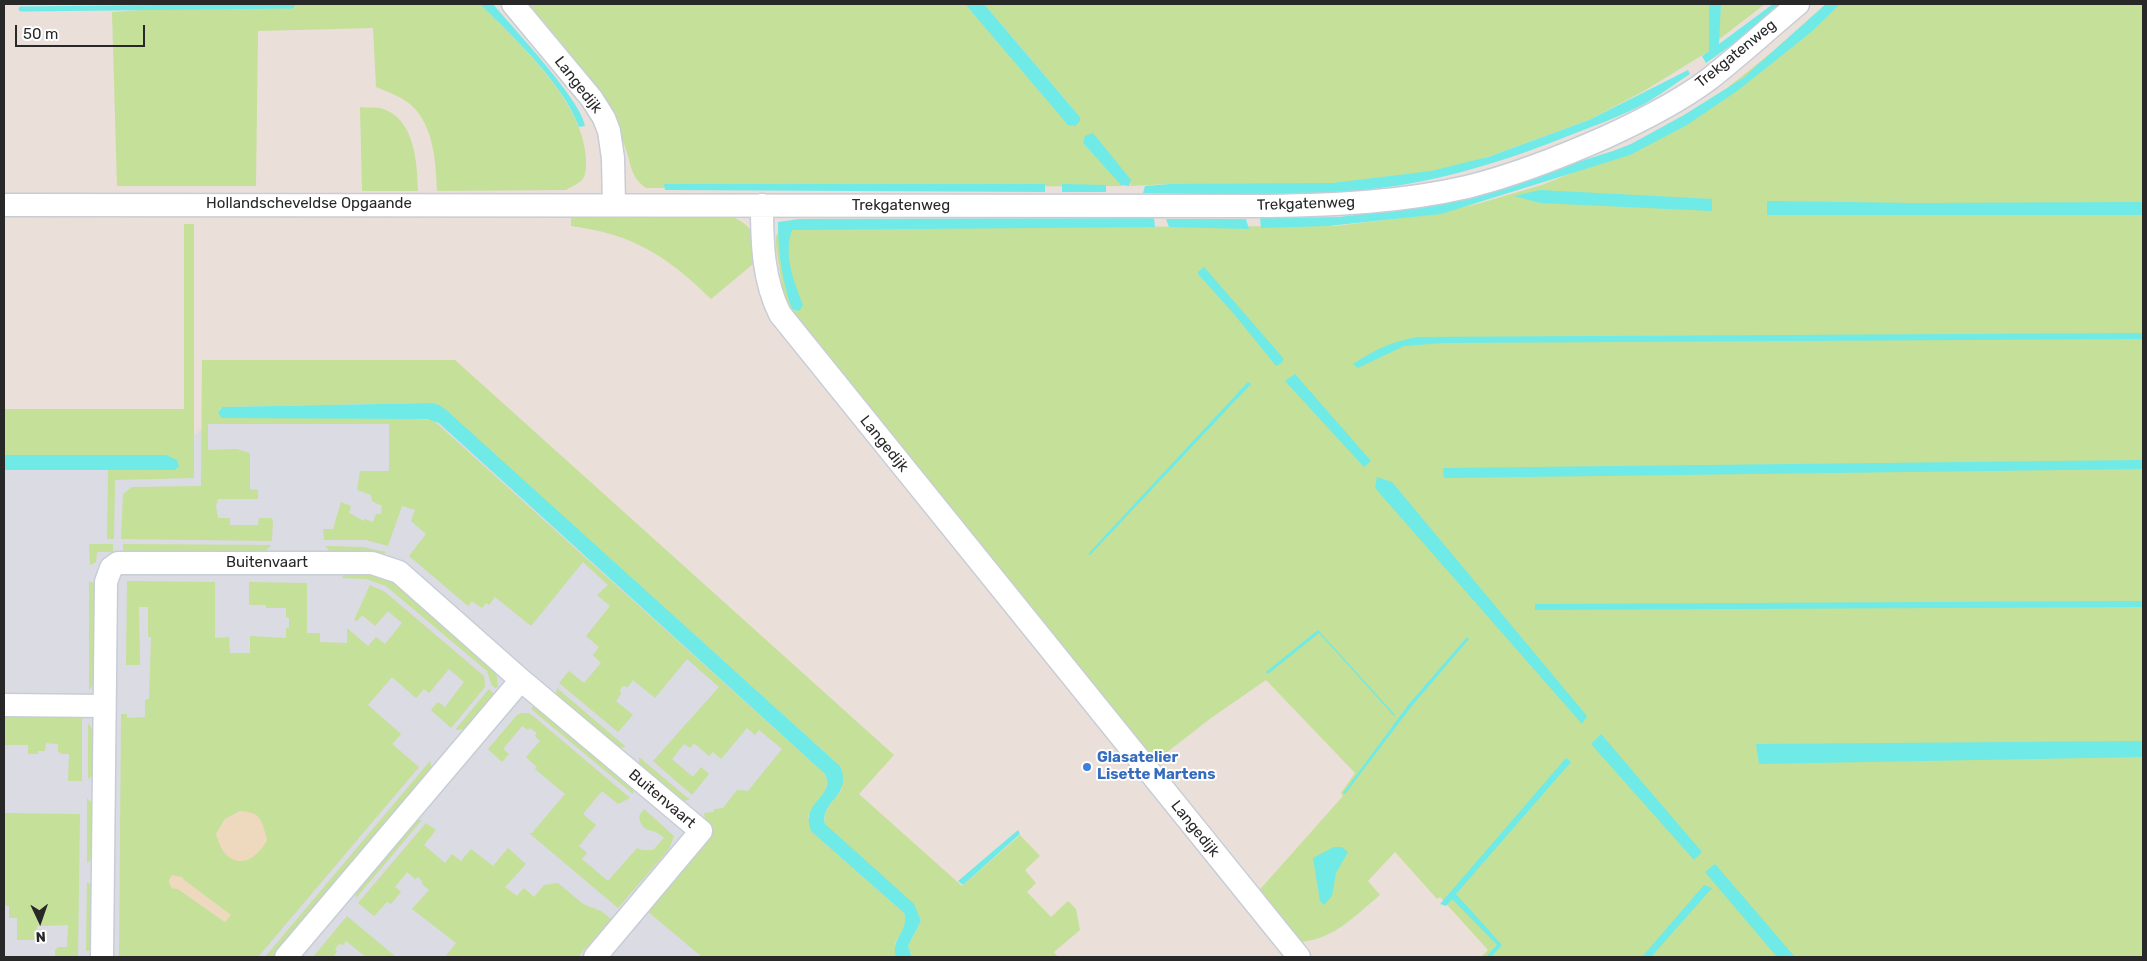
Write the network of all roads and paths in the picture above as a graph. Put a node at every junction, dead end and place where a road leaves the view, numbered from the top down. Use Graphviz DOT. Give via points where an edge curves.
graph roads {
  1 [pos="513,4"];
  2 [pos="1798,4"];
  3 [pos="4,205"];
  4 [pos="614,205"];
  5 [pos="762,205"];
  6 [pos="521,680"];
  7 [pos="4,705"];
  8 [pos="104,706"];
  9 [pos="102,957"];
  10 [pos="286,957"];
  11 [pos="595,957"];
  12 [pos="1299,957"];
  1 -- 4 [label="street, Langedijk" via="604,118 613,158"];
  2 -- 5 [label="street, Trekgatenweg" via="1708,80 1642,120 1573,152 1468,187 1382,201 1326,205"];
  3 -- 4 [label="street, Hollandscheveldse Opgaande"];
  4 -- 5 [label="street"];
  5 -- 12 [label="street, Langedijk" via="765,269 770,292 780,314"];
  6 -- 8 [label="street, Buitenvaart" via="399,572 372,563 118,563 111,568 106,582"];
  6 -- 10 [label="street"];
  6 -- 11 [label="street, Buitenvaart" via="701,831"];
  7 -- 8 [label="street"];
  8 -- 9 [label="street, Buitenvaart"];
}
